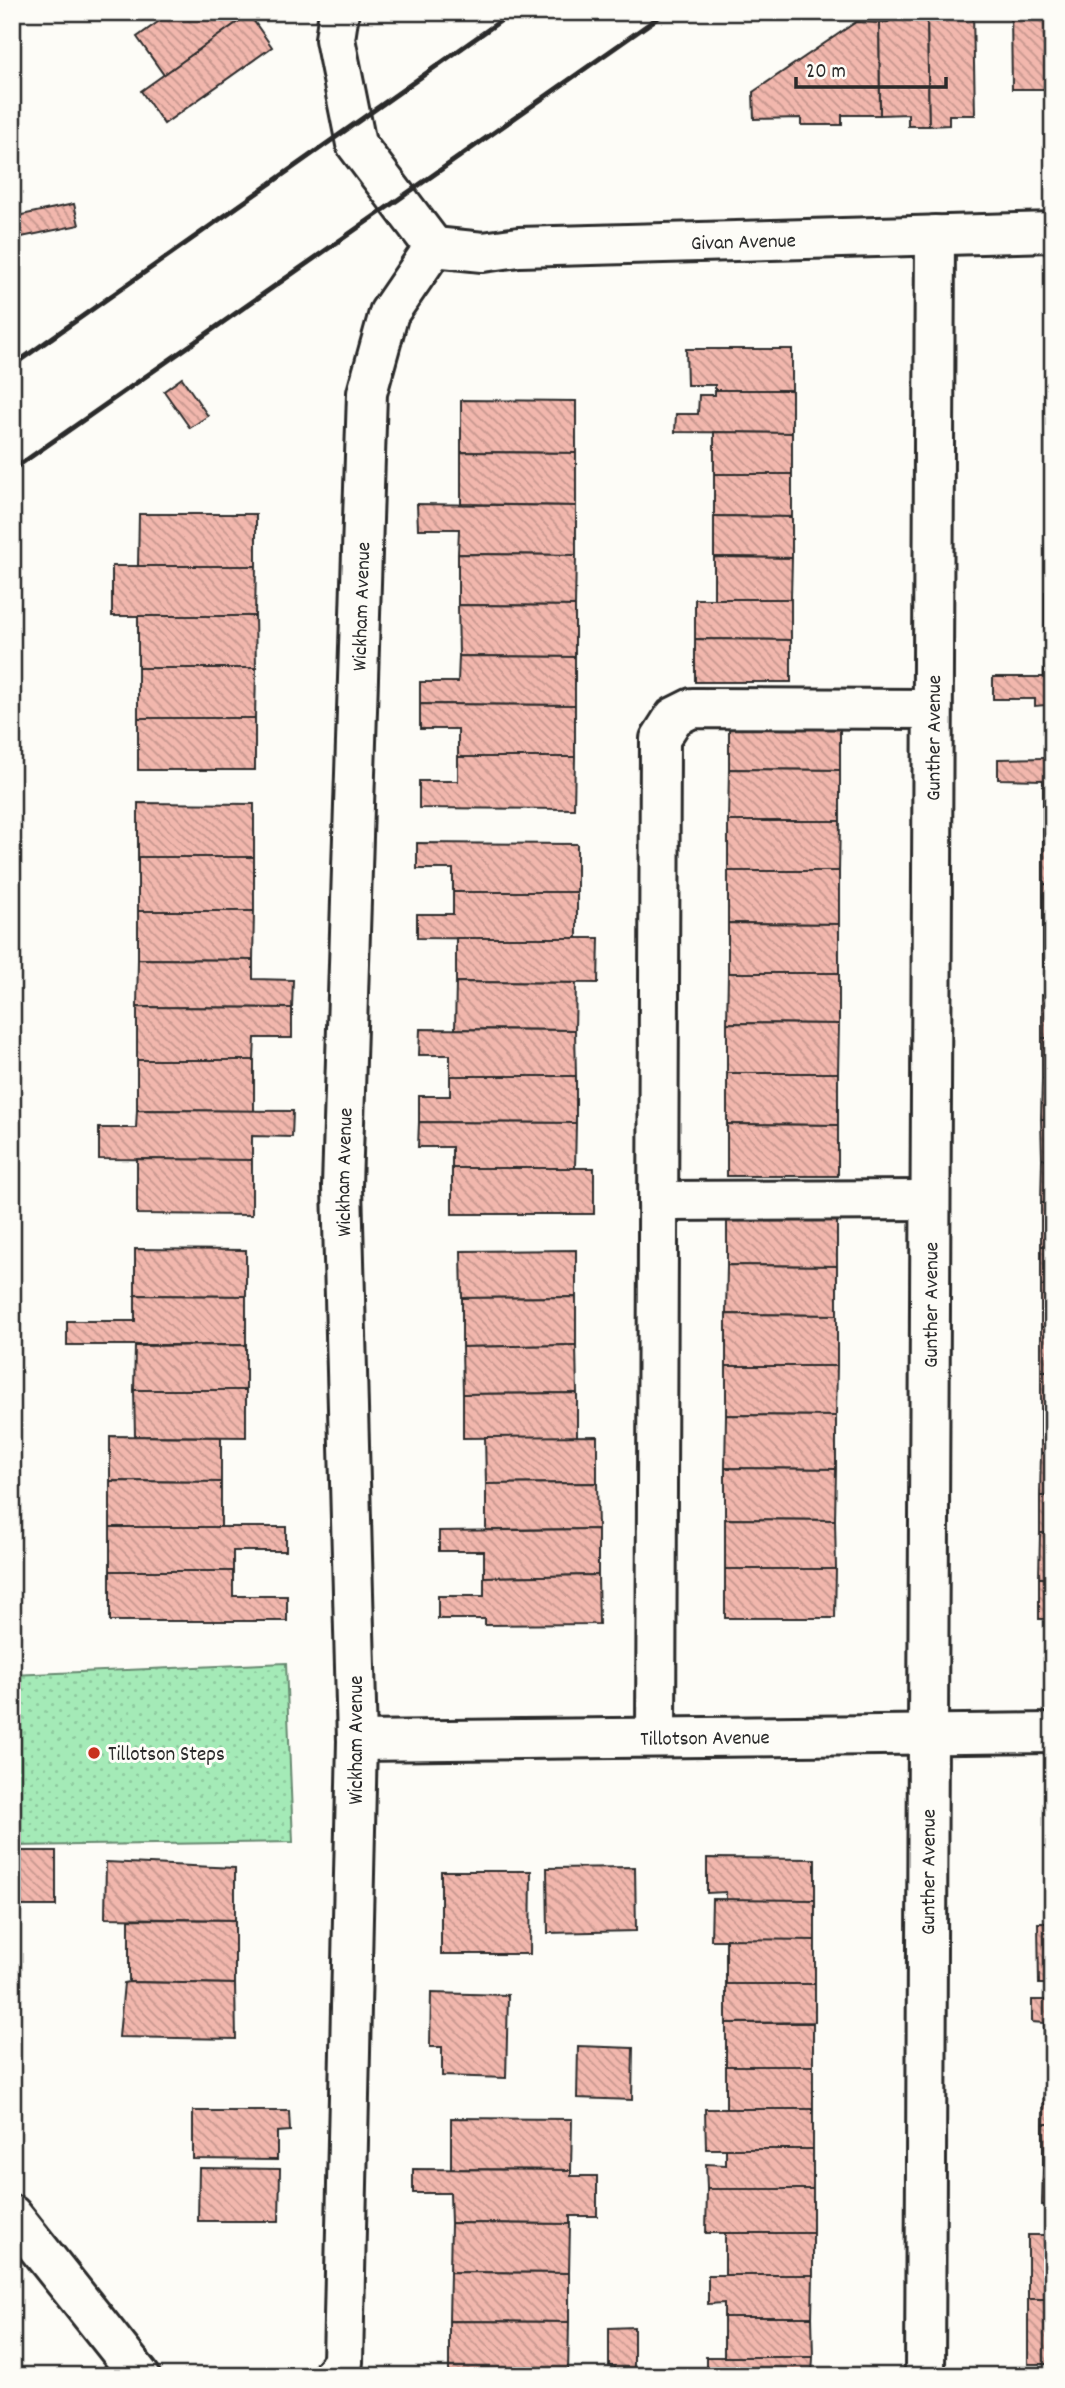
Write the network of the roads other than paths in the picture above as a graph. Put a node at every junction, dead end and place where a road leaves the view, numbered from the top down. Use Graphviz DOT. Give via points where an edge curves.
graph roads {
  1 [pos="339,12"];
  2 [pos="1053,232"];
  3 [pos="935,235"];
  4 [pos="434,247"];
  5 [pos="933,709"];
  6 [pos="930,1200"];
  7 [pos="658,1201"];
  8 [pos="1053,1733"];
  9 [pos="927,1734"];
  10 [pos="656,1737"];
  11 [pos="357,1741"];
  12 [pos="12,2215"];
  13 [pos="140,2376"];
  14 [pos="332,2376"];
  15 [pos="925,2376"];
  1 -- 4 [label="street" via="335,39 356,144"];
  2 -- 3 [label="street, Givan Avenue"];
  3 -- 4 [label="street, Givan Avenue" via="519,247 483,252"];
  3 -- 5 [label="street, Gunther Avenue"];
  4 -- 11 [label="street, Wickham Avenue" via="389,313 367,393 342,1186"];
  5 -- 6 [label="street, Gunther Avenue"];
  5 -- 7 [label="street" via="692,708 674,717 660,739"];
  6 -- 7 [label="street"];
  6 -- 9 [label="street, Gunther Avenue"];
  7 -- 10 [label="street"];
  8 -- 9 [label="street, Tillotson Avenue"];
  9 -- 10 [label="street, Tillotson Avenue"];
  9 -- 15 [label="street, Gunther Avenue"];
  10 -- 11 [label="street, Tillotson Avenue"];
  11 -- 14 [label="street, Wickham Avenue" via="343,2362"];
  12 -- 13 [label="street"];
}
